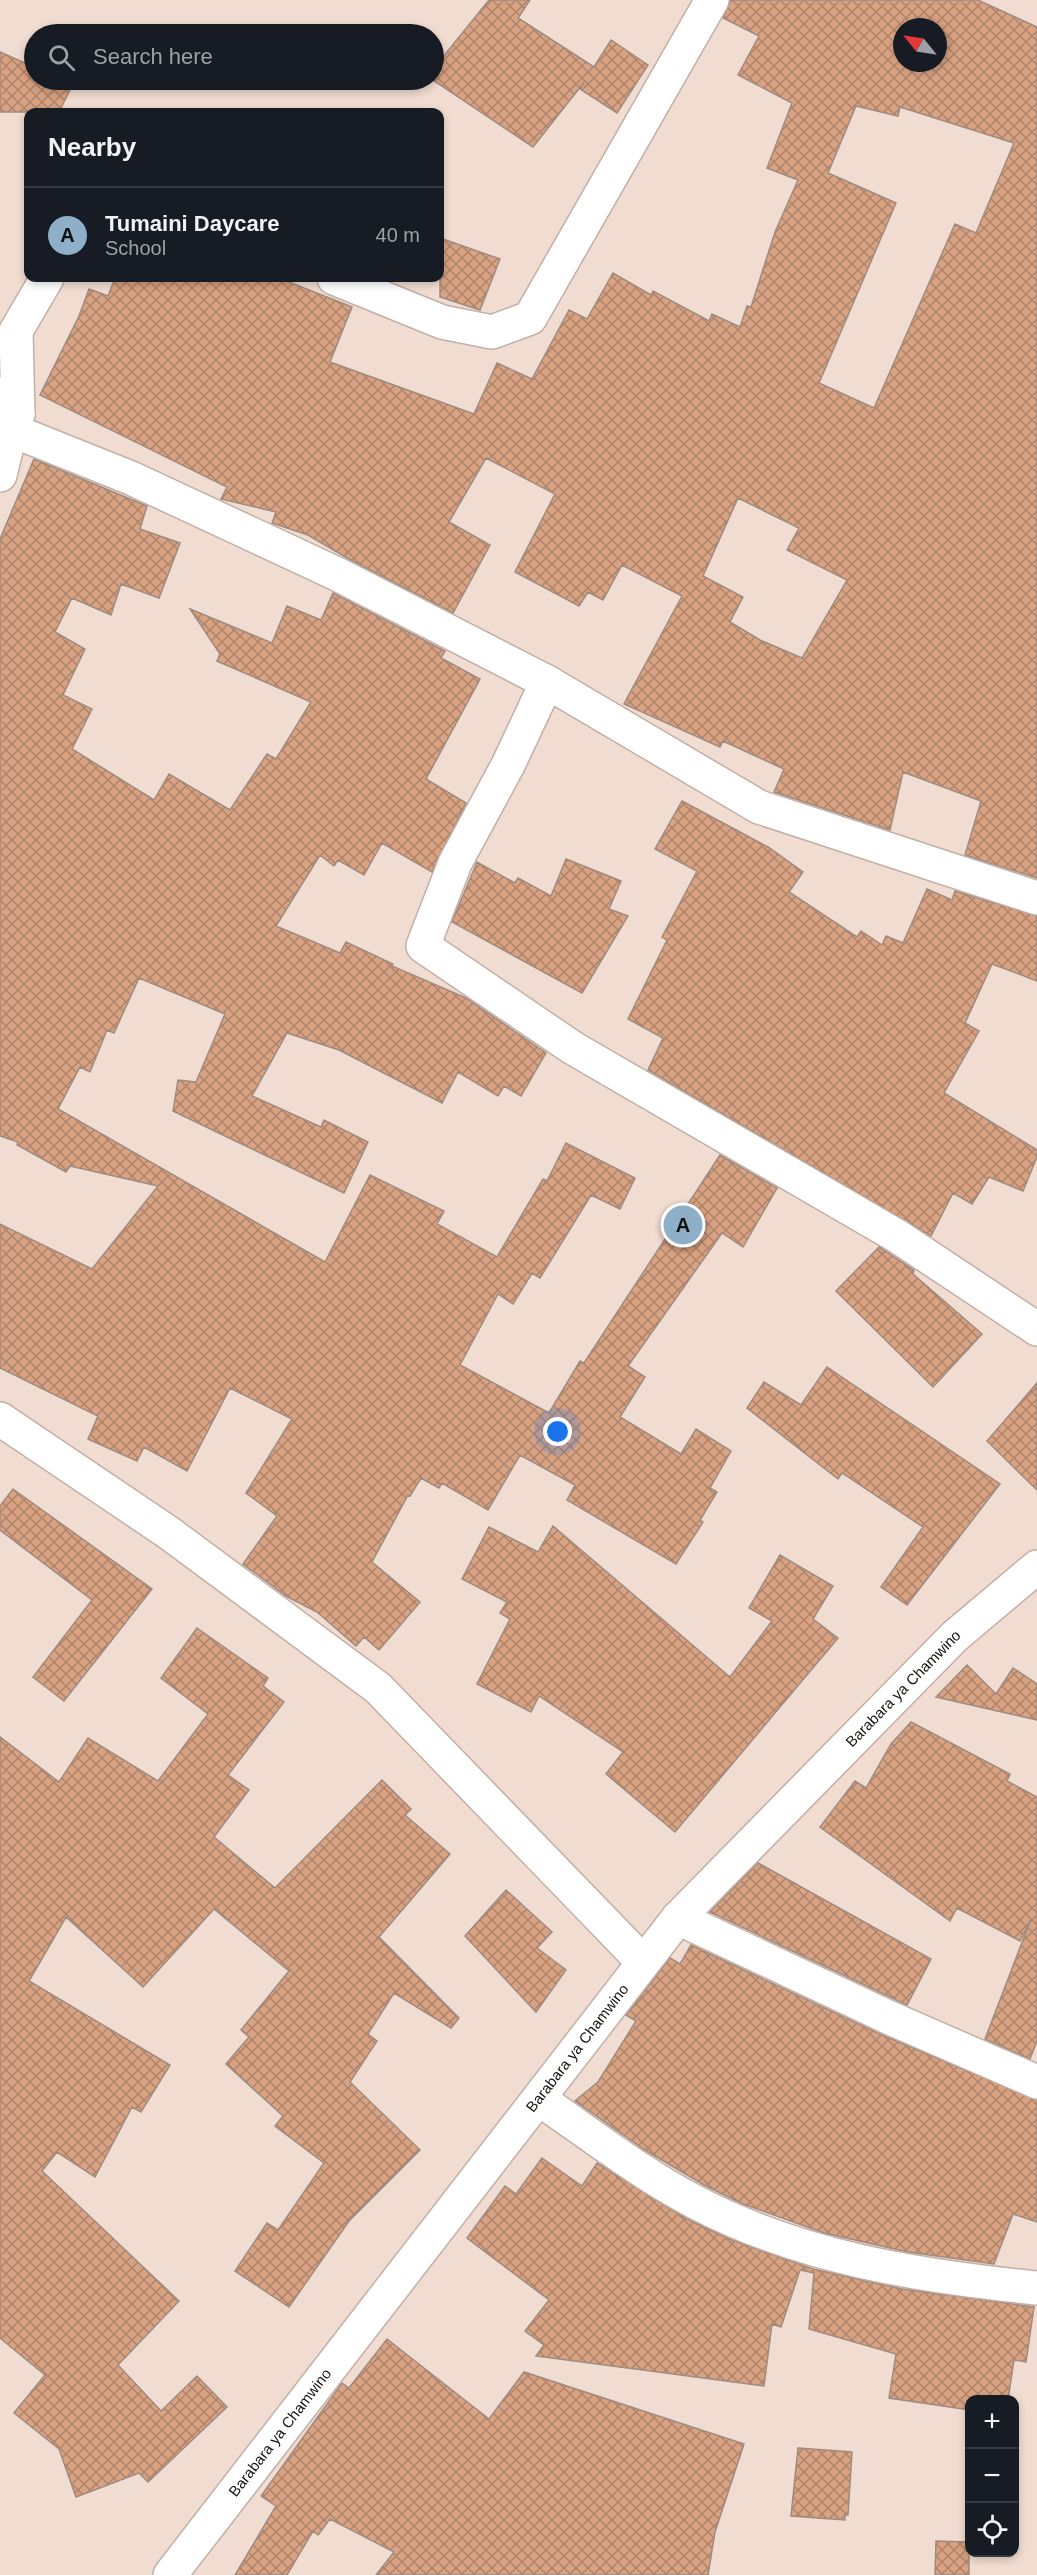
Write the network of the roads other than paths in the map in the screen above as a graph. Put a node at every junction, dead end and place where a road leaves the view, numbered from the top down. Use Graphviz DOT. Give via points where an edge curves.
graph roads {
  1 [pos="712,0"];
  2 [pos="45,282"];
  3 [pos="344,282"];
  4 [pos="10,413"];
  5 [pos="0,475"];
  6 [pos="547,682"];
  7 [pos="1037,898"];
  8 [pos="1037,1329"];
  9 [pos="0,1419"];
  10 [pos="1037,1567"];
  11 [pos="678,1918"];
  12 [pos="644,1962"];
  13 [pos="1037,2082"];
  14 [pos="539,2099"];
  15 [pos="1037,2288"];
  16 [pos="170,2575"];
  1 -- 3 [label="street" via="530,318 492,332 442,322"];
  2 -- 4 [label="street" via="16,331"];
  4 -- 5 [label="street"];
  4 -- 6 [label="street" via="131,478 337,574"];
  6 -- 7 [label="street" via="759,807"];
  6 -- 8 [label="street" via="455,863 423,946 573,1048 897,1236"];
  9 -- 12 [label="street" via="169,1533 378,1688"];
  10 -- 11 [label="street, Barabara ya Chamwino" via="955,1636"];
  11 -- 12 [label="street, Barabara ya Chamwino"];
  11 -- 13 [label="street"];
  12 -- 14 [label="street, Barabara ya Chamwino"];
  14 -- 15 [label="street" via="694,2201 768,2235 843,2259 918,2274"];
  14 -- 16 [label="street, Barabara ya Chamwino"];
}
